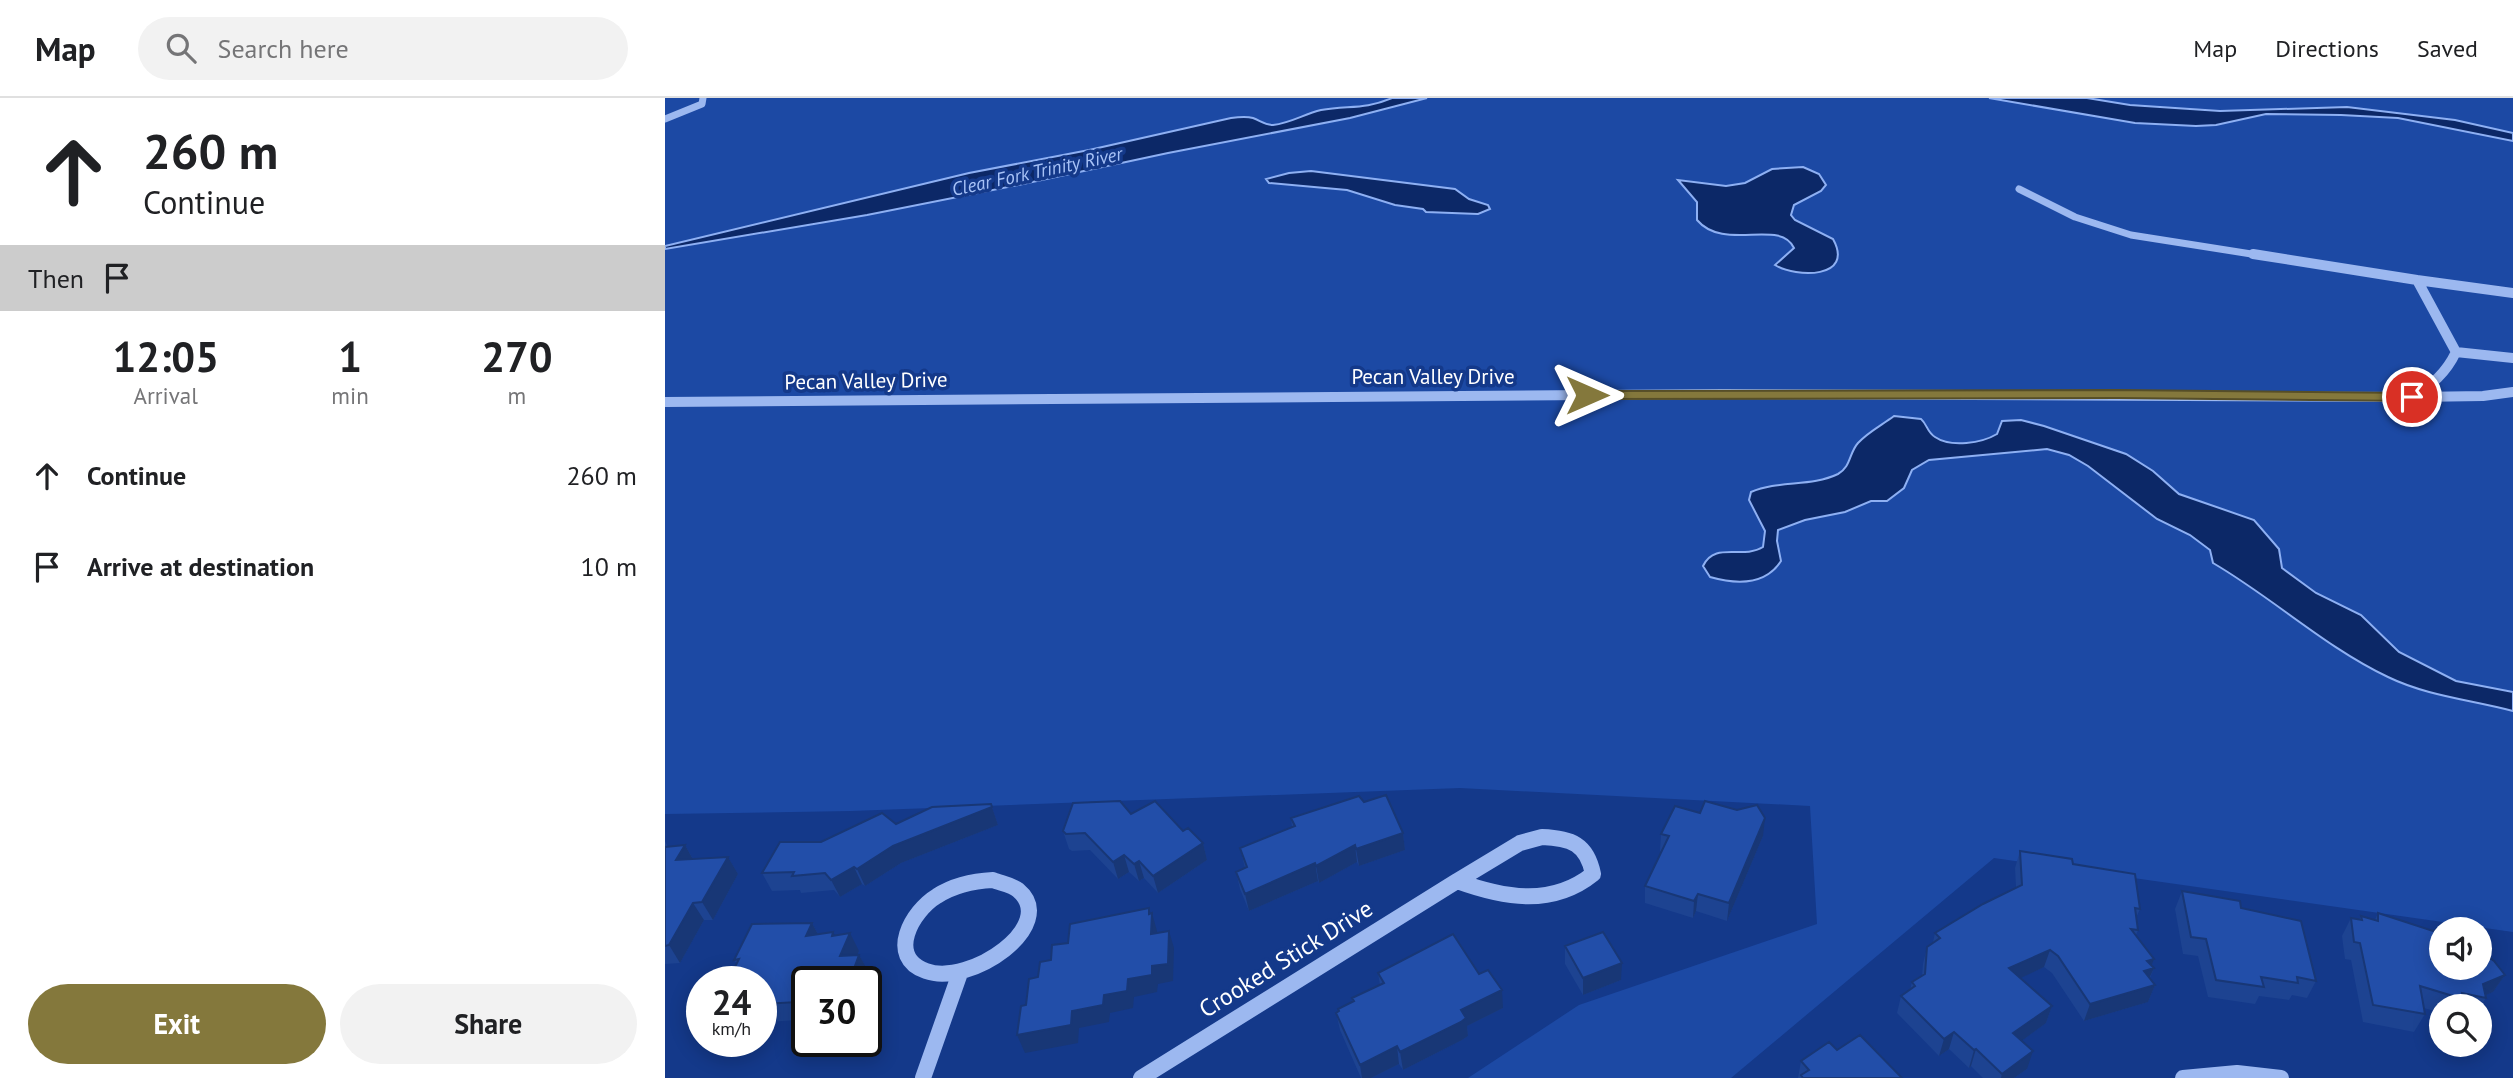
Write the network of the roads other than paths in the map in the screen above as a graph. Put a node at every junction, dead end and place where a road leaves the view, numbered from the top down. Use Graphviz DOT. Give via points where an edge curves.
graph roads {
  1 [pos="703,98"];
  2 [pos="665,119"];
  3 [pos="2018,189"];
  4 [pos="2417,279"];
  5 [pos="2513,293"];
  6 [pos="2456,352"];
  7 [pos="2513,358"];
  8 [pos="2513,392"];
  9 [pos="2412,397"];
  10 [pos="665,402"];
  11 [pos="1457,881"];
  12 [pos="961,973"];
  13 [pos="923,1078"];
  14 [pos="1141,1078"];
  15 [pos="2183,1078"];
  16 [pos="2281,1078"];
  1 -- 2 [label="street" via="692,110"];
  3 -- 4 [label="street" via="2075,217 2131,236"];
  4 -- 5 [label="street"];
  4 -- 6 [label="street"];
  6 -- 7 [label="street"];
  6 -- 9 [label="street" via="2441,378"];
  8 -- 9 [label="street, Pecan Valley Drive"];
  9 -- 10 [label="street, Pecan Valley Drive" via="1723,394"];
  11 -- 11 [label="street, Crooked Stick Drive" via="1520,843 1542,837 1563,837 1583,845 1593,874 1580,887 1527,898"];
  11 -- 14 [label="street, Crooked Stick Drive"];
  12 -- 12 [label="street" via="919,969 907,958 903,944 907,928 917,912 952,887 983,880 1010,883 1027,902 1023,930 997,957"];
  12 -- 13 [label="street"];
  15 -- 16 [label="street" via="2237,1073"];
}
